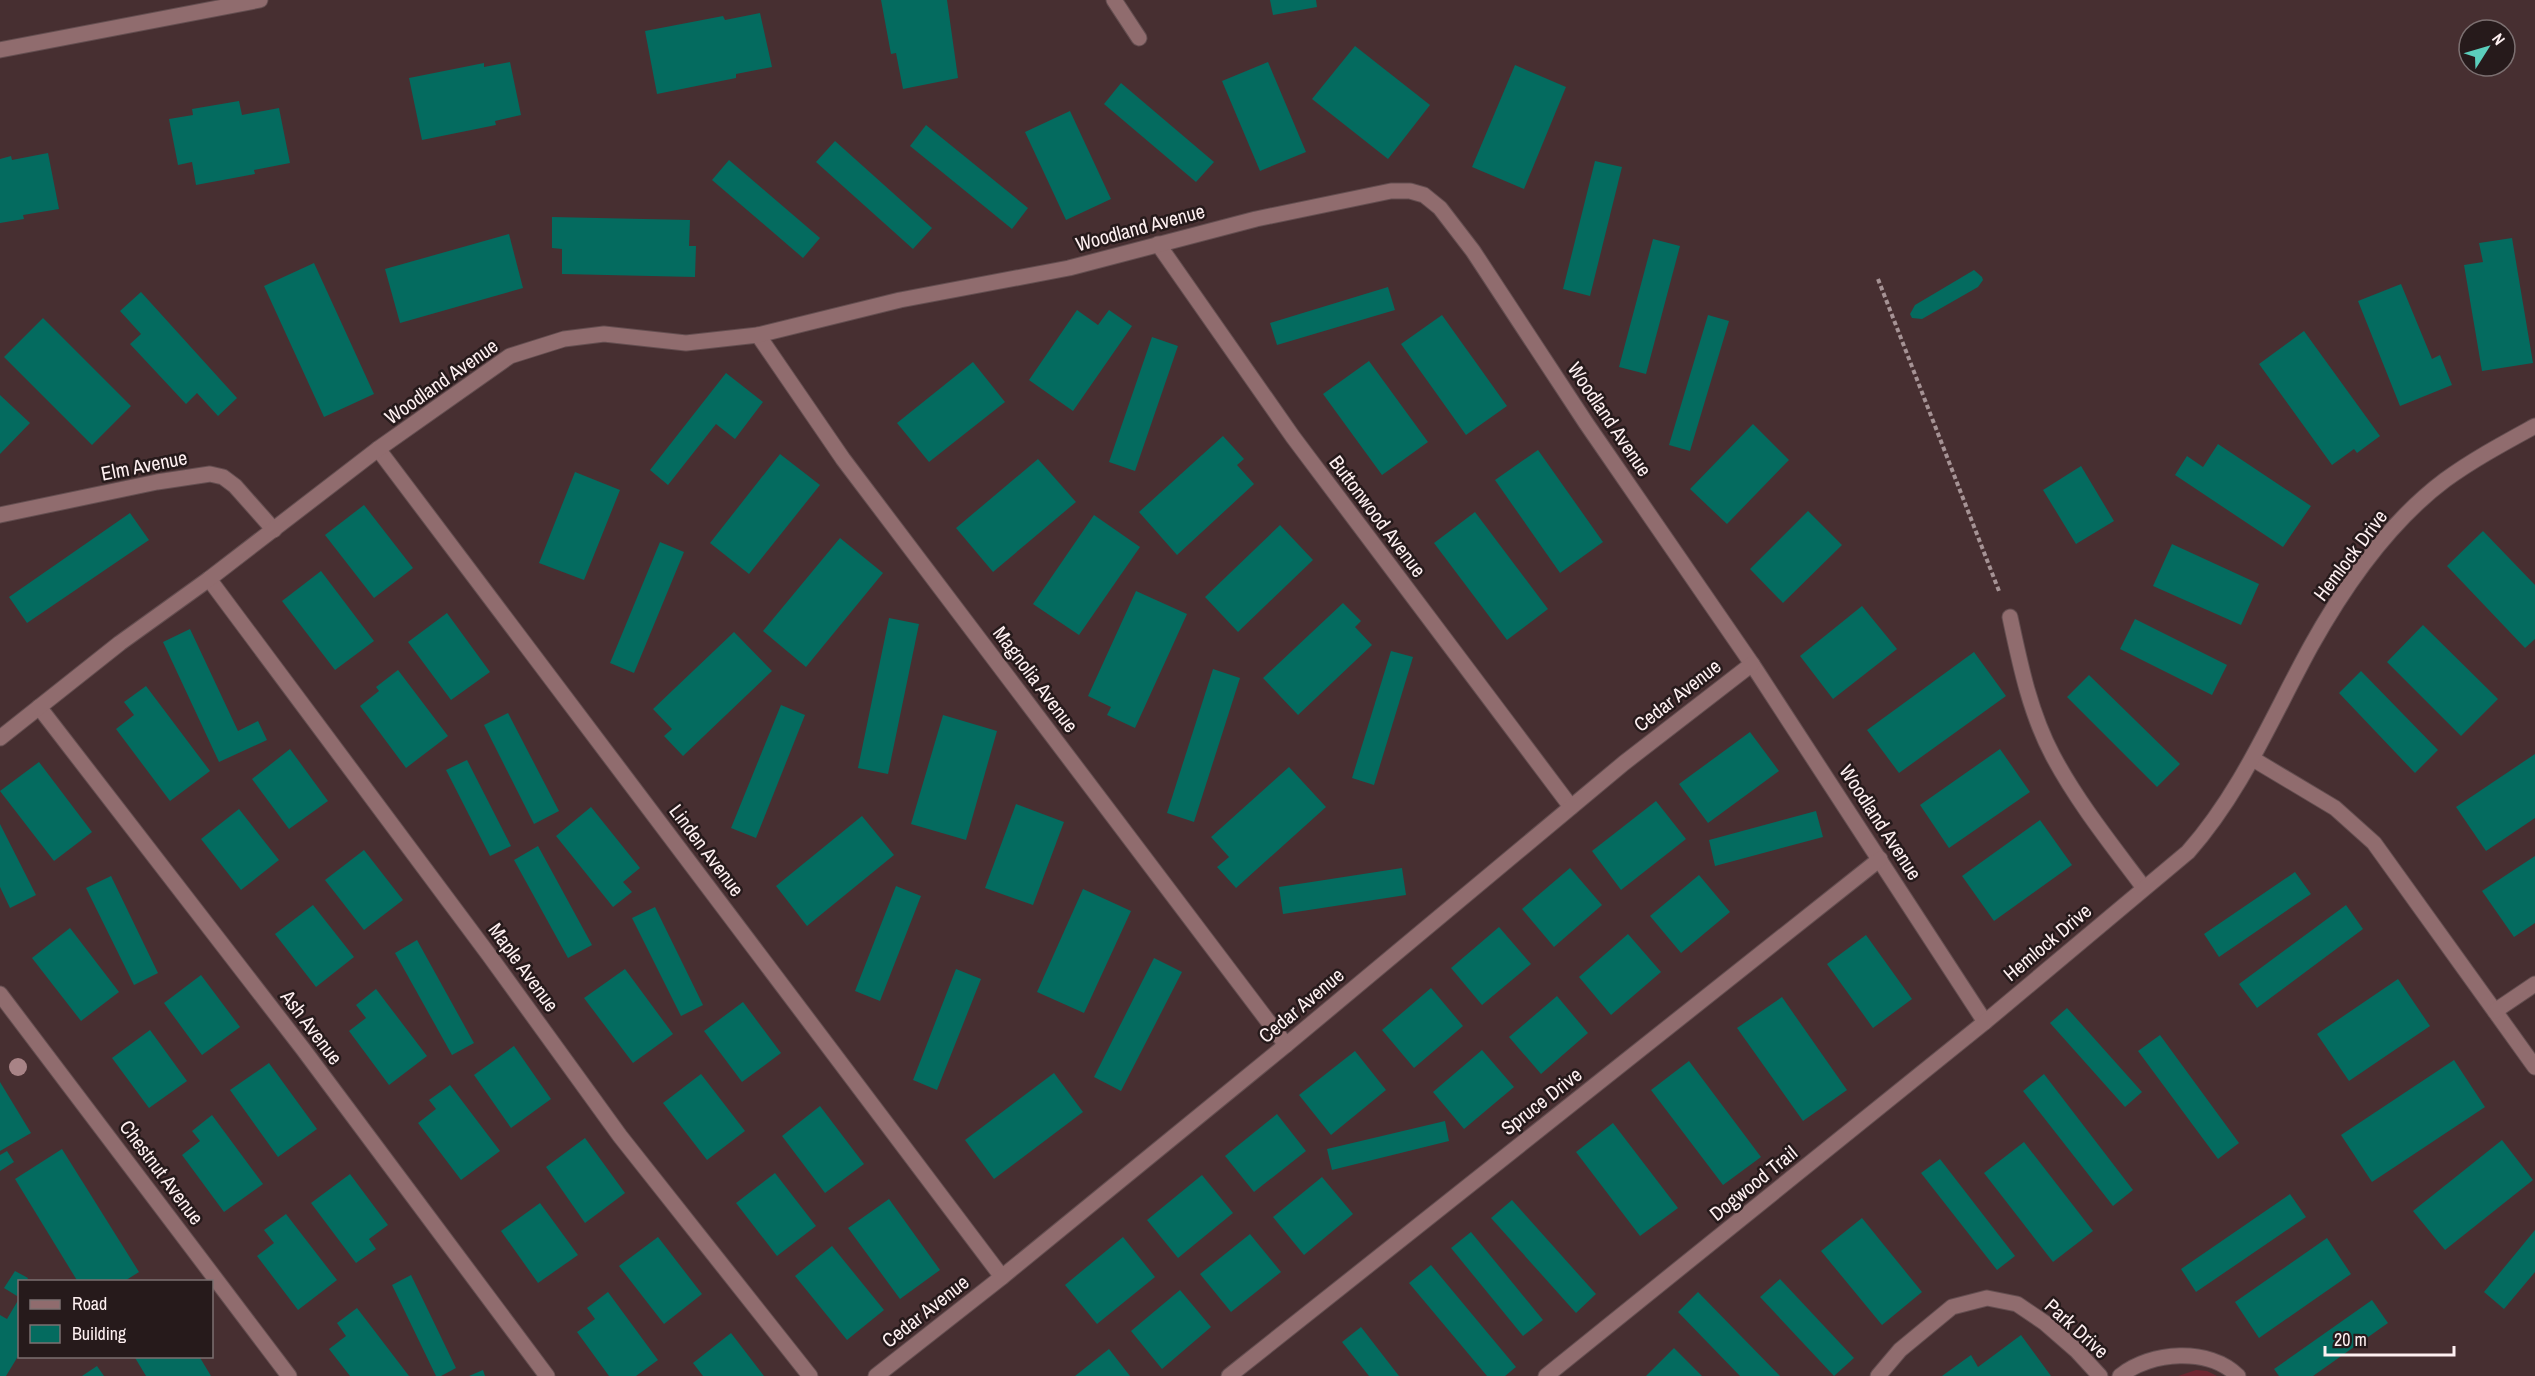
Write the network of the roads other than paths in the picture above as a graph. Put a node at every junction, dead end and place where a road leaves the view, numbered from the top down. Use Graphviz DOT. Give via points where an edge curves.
graph roads {
  1 [pos="260,0"];
  2 [pos="1114,0"];
  3 [pos="1139,38"];
  4 [pos="0,50"];
  5 [pos="1158,244"];
  6 [pos="758,334"];
  7 [pos="2535,426"];
  8 [pos="378,449"];
  9 [pos="0,515"];
  10 [pos="274,530"];
  11 [pos="209,579"];
  12 [pos="2010,617"];
  13 [pos="1752,664"];
  14 [pos="39,707"];
  15 [pos="0,738"];
  16 [pos="2253,759"];
  17 [pos="1571,807"];
  18 [pos="1880,859"];
  19 [pos="2144,888"];
  20 [pos="2535,984"];
  21 [pos="0,994"];
  22 [pos="2495,1011"];
  23 [pos="1985,1022"];
  24 [pos="1286,1045"];
  25 [pos="2535,1067"];
  26 [pos="1002,1277"];
  27 [pos="290,1376"];
  28 [pos="548,1376"];
  29 [pos="810,1376"];
  30 [pos="876,1376"];
  31 [pos="1229,1376"];
  32 [pos="1546,1376"];
  33 [pos="1878,1376"];
  34 [pos="2100,1376"];
  35 [pos="2120,1376"];
  36 [pos="2238,1376"];
  1 -- 4 [label="street"];
  2 -- 3 [label="street"];
  5 -- 6 [label="street, Woodland Avenue" via="1069,268 900,300"];
  5 -- 13 [label="street, Woodland Avenue" via="1390,190 1424,195 1440,208 1473,251"];
  5 -- 17 [label="street, Buttonwood Avenue" via="1293,437"];
  6 -- 8 [label="street, Woodland Avenue" via="686,343 604,334 534,347 510,356"];
  6 -- 24 [label="street, Magnolia Avenue" via="843,459"];
  7 -- 16 [label="street, Hemlock Drive" via="2444,481 2397,524 2360,570 2312,644"];
  8 -- 10 [label="street, Woodland Avenue"];
  8 -- 26 [label="street, Linden Avenue"];
  9 -- 10 [label="street, Elm Avenue" via="210,474 236,486"];
  10 -- 11 [label="street, Woodland Avenue"];
  11 -- 14 [label="street, Woodland Avenue"];
  11 -- 29 [label="street, Maple Avenue" via="620,1136"];
  12 -- 19 [label="street" via="2026,687 2052,754 2076,796"];
  13 -- 17 [label="street, Cedar Avenue"];
  13 -- 18 [label="street, Woodland Avenue"];
  14 -- 15 [label="street, Woodland Avenue"];
  14 -- 28 [label="street, Ash Avenue" via="303,1049"];
  16 -- 19 [label="street, Hemlock Drive" via="2212,824 2188,852"];
  16 -- 22 [label="street" via="2335,808 2374,843"];
  17 -- 24 [label="street, Cedar Avenue"];
  18 -- 23 [label="street, Woodland Avenue"];
  18 -- 31 [label="street, Spruce Drive"];
  19 -- 23 [label="street, Hemlock Drive"];
  20 -- 22 [label="street"];
  21 -- 27 [label="street, Chestnut Avenue"];
  22 -- 25 [label="street"];
  23 -- 32 [label="street, Dogwood Trail"];
  24 -- 26 [label="street, Cedar Avenue"];
  26 -- 30 [label="street, Cedar Avenue"];
  33 -- 34 [label="street, Park Drive" via="1900,1350 1952,1307 1987,1298 2017,1304 2045,1323"];
  35 -- 36 [label="street" via="2143,1363 2188,1355 2214,1360"];
}
